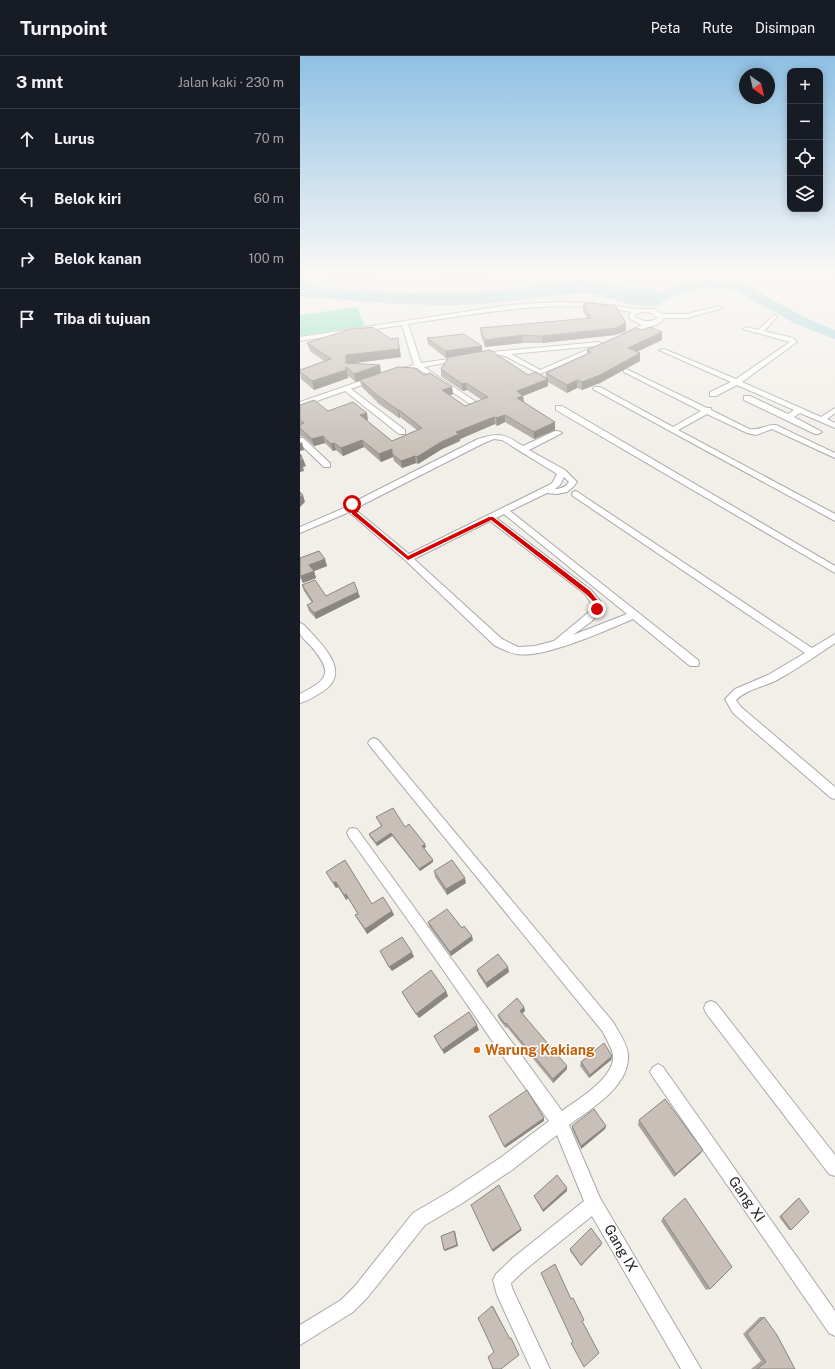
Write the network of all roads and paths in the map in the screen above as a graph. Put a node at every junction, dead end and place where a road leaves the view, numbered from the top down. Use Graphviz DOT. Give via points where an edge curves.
graph roads {
  1 [pos="354,331"];
  2 [pos="407,331"];
  3 [pos="634,331"];
  4 [pos="757,331"];
  5 [pos="760,332"];
  6 [pos="621,337"];
  7 [pos="300,339"];
  8 [pos="662,350"];
  9 [pos="504,353"];
  10 [pos="418,366"];
  11 [pos="626,371"];
  12 [pos="737,382"];
  13 [pos="346,389"];
  14 [pos="597,390"];
  15 [pos="713,394"];
  16 [pos="748,398"];
  17 [pos="473,404"];
  18 [pos="300,405"];
  19 [pos="559,408"];
  20 [pos="708,410"];
  21 [pos="800,410"];
  22 [pos="835,410"];
  23 [pos="788,418"];
  24 [pos="821,420"];
  25 [pos="835,426"];
  26 [pos="672,430"];
  27 [pos="402,432"];
  28 [pos="818,432"];
  29 [pos="558,433"];
  30 [pos="300,440"];
  31 [pos="524,449"];
  32 [pos="835,456"];
  33 [pos="327,465"];
  34 [pos="562,472"];
  35 [pos="546,490"];
  36 [pos="576,494"];
  37 [pos="351,510"];
  38 [pos="505,511"];
  39 [pos="491,518"];
  40 [pos="835,518"];
  41 [pos="300,530"];
  42 [pos="408,558"];
  43 [pos="835,570"];
  44 [pos="600,586"];
  45 [pos="588,592"];
  46 [pos="634,615"];
  47 [pos="578,626"];
  48 [pos="300,627"];
  49 [pos="586,635"];
  50 [pos="835,638"];
  51 [pos="558,643"];
  52 [pos="812,653"];
  53 [pos="694,663"];
  54 [pos="300,699"];
  55 [pos="374,743"];
  56 [pos="835,794"];
  57 [pos="353,833"];
  58 [pos="711,1008"];
  59 [pos="658,1072"];
  60 [pos="560,1122"];
  61 [pos="835,1168"];
  62 [pos="594,1204"];
  63 [pos="835,1327"];
  64 [pos="300,1336"];
  65 [pos="541,1369"];
  66 [pos="692,1369"];
  1 -- 7 [label="street"];
  2 -- 10 [label="street"];
  3 -- 6 [label="street"];
  4 -- 5 [label="street"];
  5 -- 12 [label="street" via="791,339 794,342"];
  8 -- 12 [label="street"];
  9 -- 9 [label="street" via="519,352 608,343 564,364 540,372"];
  9 -- 10 [label="street"];
  10 -- 13 [label="street"];
  10 -- 17 [label="street"];
  11 -- 20 [label="street"];
  12 -- 15 [label="street"];
  12 -- 21 [label="street"];
  13 -- 18 [label="street"];
  13 -- 27 [label="street"];
  14 -- 26 [label="street"];
  16 -- 23 [label="street"];
  19 -- 43 [label="street"];
  20 -- 26 [label="street"];
  20 -- 32 [label="street" via="753,433 770,427 777,428"];
  21 -- 23 [label="street"];
  21 -- 24 [label="street"];
  22 -- 24 [label="street"];
  23 -- 28 [label="street"];
  24 -- 25 [label="street"];
  26 -- 40 [label="street"];
  29 -- 31 [label="street"];
  30 -- 33 [label="street"];
  31 -- 34 [label="street"];
  31 -- 37 [label="street" via="504,438 487,439"];
  34 -- 35 [label="street" via="557,483"];
  34 -- 35 [label="street" via="573,482 571,486 559,492"];
  35 -- 38 [label="street"];
  36 -- 52 [label="street"];
  37 -- 41 [label="street"];
  37 -- 42 [label="street"];
  38 -- 39 [label="street"];
  38 -- 44 [label="street"];
  39 -- 42 [label="street"];
  39 -- 45 [label="street"];
  42 -- 51 [label="street" via="498,642 508,648 528,651"];
  44 -- 45 [label="street"];
  44 -- 46 [label="street"];
  45 -- 47 [label="street" via="596,602 597,609"];
  46 -- 49 [label="street"];
  46 -- 53 [label="street"];
  47 -- 49 [label="street"];
  47 -- 51 [label="street"];
  48 -- 54 [label="street" via="328,662 332,671 325,685"];
  49 -- 51 [label="street"];
  50 -- 52 [label="street"];
  52 -- 56 [label="street" via="770,679 737,693 730,699 737,710"];
  55 -- 60 [label="street" via="608,1027 621,1054 620,1069 604,1089"];
  57 -- 60 [label="street, Gang IX"];
  58 -- 61 [label="street"];
  59 -- 63 [label="street, Gang XI"];
  60 -- 62 [label="street, Gang IX"];
  60 -- 64 [label="street" via="506,1164 419,1219 347,1306"];
  62 -- 65 [label="street" via="502,1280 503,1289"];
  62 -- 66 [label="street, Gang IX"];
}
